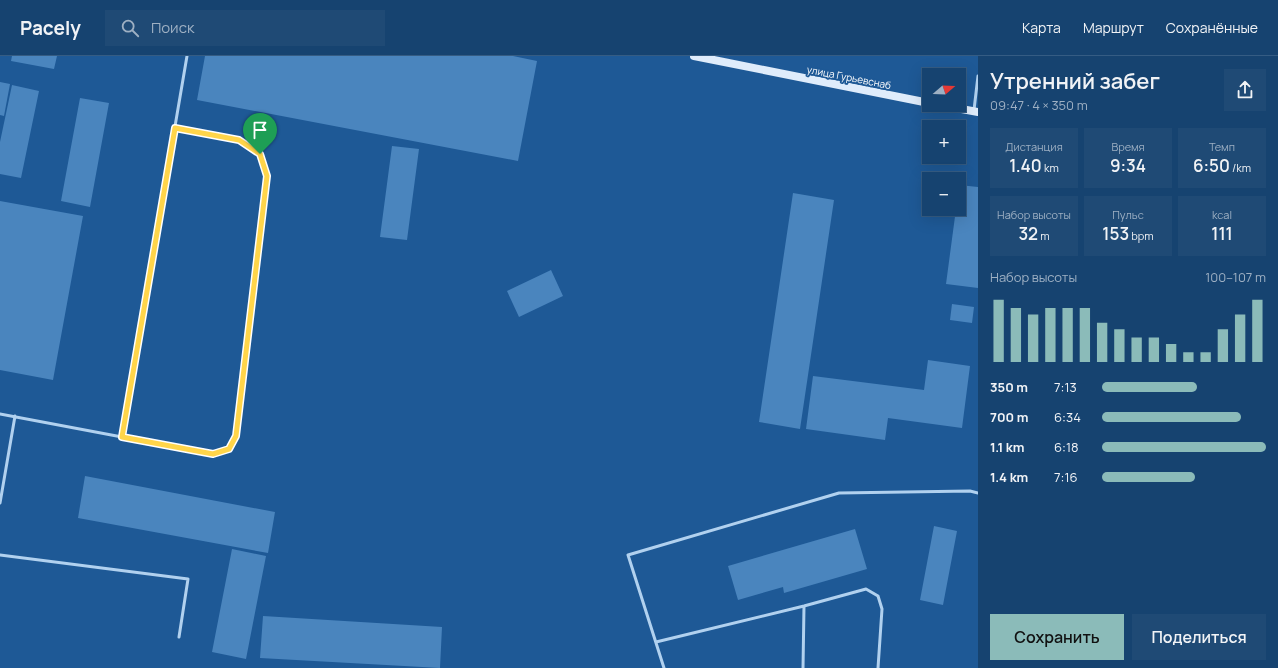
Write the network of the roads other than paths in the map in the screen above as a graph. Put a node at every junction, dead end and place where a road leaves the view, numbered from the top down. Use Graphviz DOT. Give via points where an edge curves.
graph roads {
  1 [pos="187,56"];
  2 [pos="694,56"];
  3 [pos="978,76"];
  4 [pos="922,102"];
  5 [pos="966,110"];
  6 [pos="976,112"];
  7 [pos="175,128"];
  8 [pos="0,414"];
  9 [pos="15,416"];
  10 [pos="122,437"];
  11 [pos="978,493"];
  12 [pos="0,503"];
  13 [pos="0,555"];
  14 [pos="804,606"];
  15 [pos="178,637"];
  16 [pos="656,642"];
  17 [pos="664,668"];
  18 [pos="803,668"];
  19 [pos="878,668"];
  1 -- 7 [label="lane"];
  2 -- 4 [label="street, улица Гурьевснаб"];
  3 -- 6 [label="lane"];
  5 -- 6 [label="street"];
  7 -- 10 [label="lane"];
  7 -- 10 [label="lane" via="239,140 260,154 267,176 236,436 229,449 213,454"];
  8 -- 9 [label="lane"];
  9 -- 10 [label="lane"];
  9 -- 12 [label="lane"];
  11 -- 16 [label="lane" via="839,493 628,555"];
  13 -- 15 [label="lane" via="188,579"];
  14 -- 16 [label="lane"];
  14 -- 18 [label="lane"];
  14 -- 19 [label="lane" via="866,589 878,596 882,609"];
  16 -- 17 [label="lane"];
}
